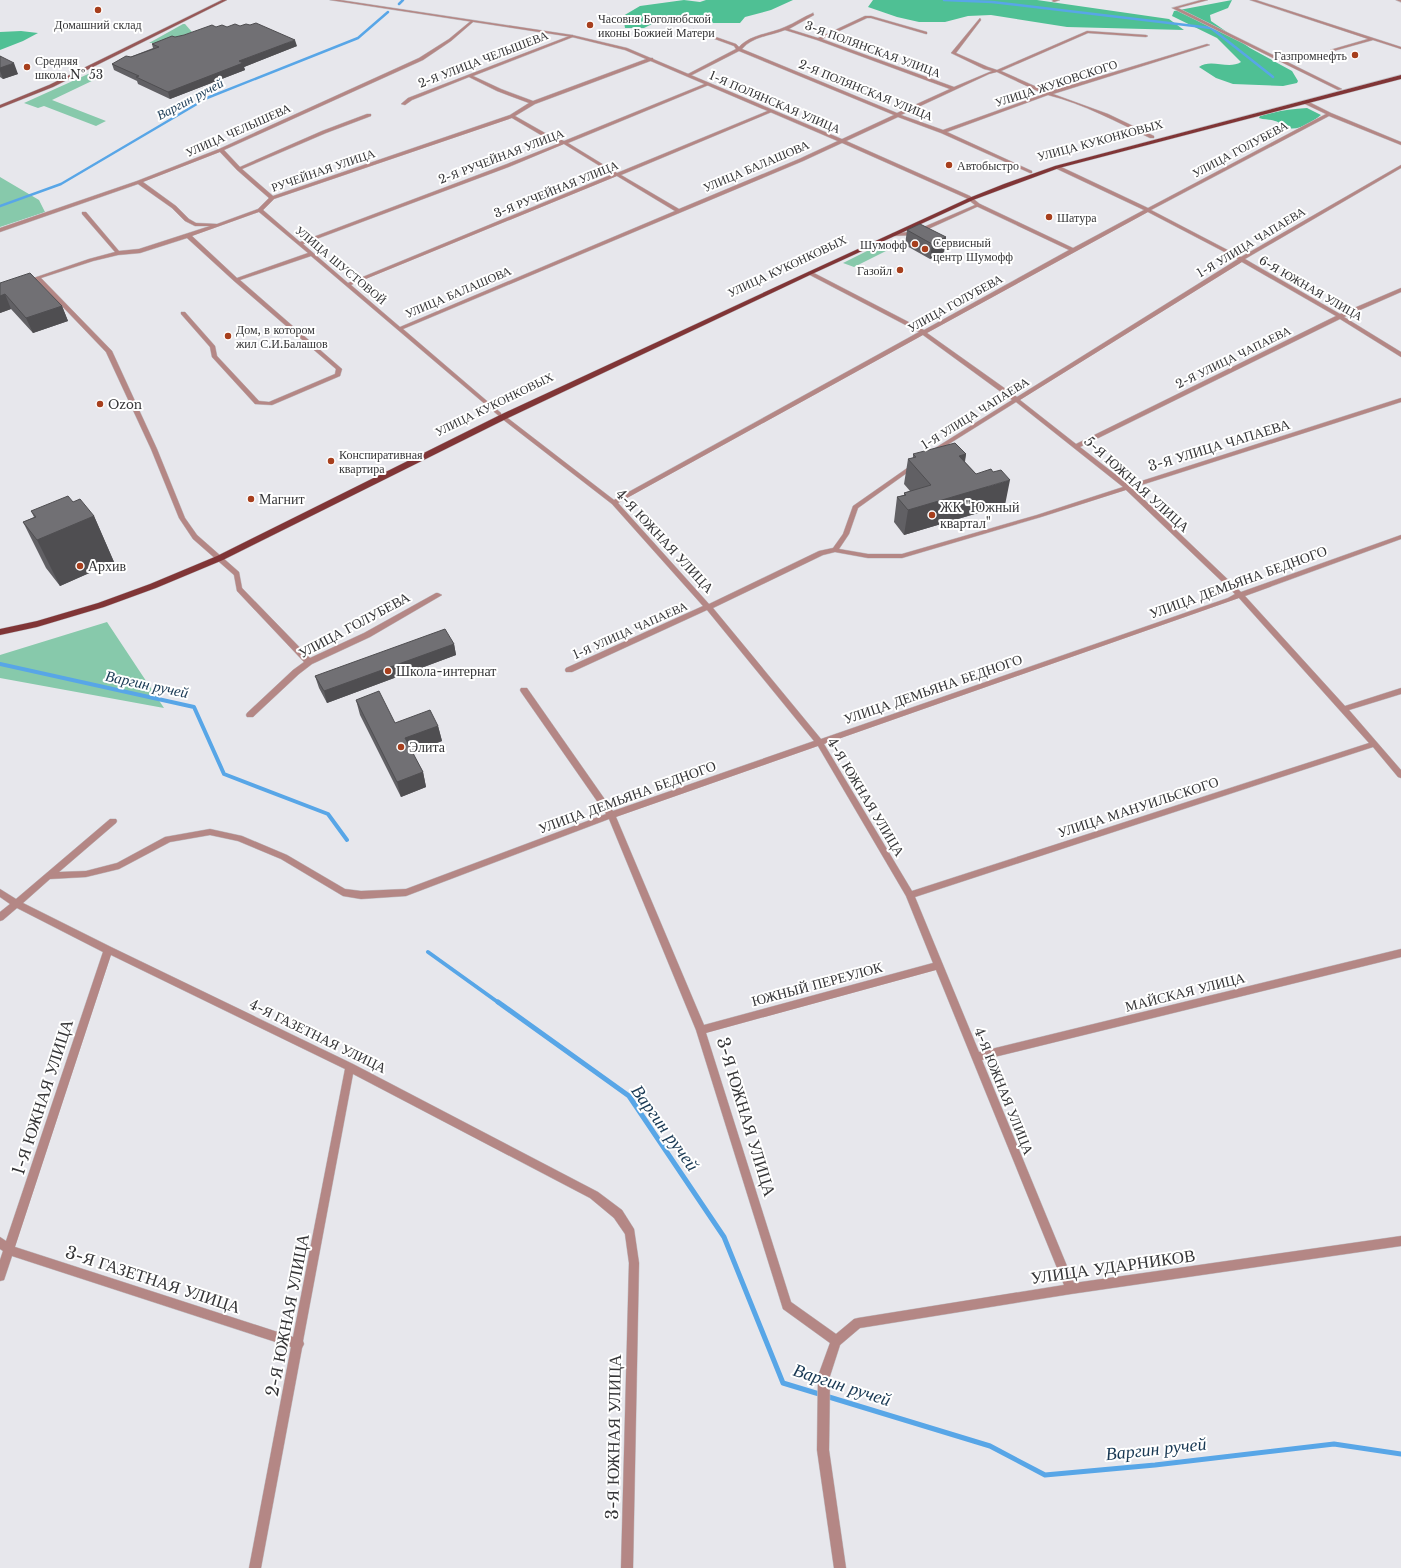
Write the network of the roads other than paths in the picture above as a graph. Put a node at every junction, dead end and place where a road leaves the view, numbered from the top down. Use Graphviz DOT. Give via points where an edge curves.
graph roads {
  1 [pos="225,0"];
  2 [pos="332,0"];
  3 [pos="1206,0"];
  4 [pos="1252,0"];
  5 [pos="814,14"];
  6 [pos="980,19"];
  7 [pos="472,21"];
  8 [pos="785,29"];
  9 [pos="694,30"];
  10 [pos="926,33"];
  11 [pos="572,36"];
  12 [pos="1146,36"];
  13 [pos="818,39"];
  14 [pos="1371,39"];
  15 [pos="1208,45"];
  16 [pos="1401,48"];
  17 [pos="739,49"];
  18 [pos="1332,51"];
  19 [pos="651,59"];
  20 [pos="997,71"];
  21 [pos="1401,73"];
  22 [pos="688,75"];
  23 [pos="470,76"];
  24 [pos="1401,76"];
  25 [pos="709,84"];
  26 [pos="955,89"];
  27 [pos="1340,89"];
  28 [pos="1048,94"];
  29 [pos="1305,102"];
  30 [pos="533,103"];
  31 [pos="403,104"];
  32 [pos="0,107"];
  33 [pos="772,111"];
  34 [pos="1329,114"];
  35 [pos="368,115"];
  36 [pos="897,115"];
  37 [pos="512,116"];
  38 [pos="943,132"];
  39 [pos="1152,137"];
  40 [pos="842,141"];
  41 [pos="565,143"];
  42 [pos="1401,144"];
  43 [pos="221,150"];
  44 [pos="1401,166"];
  45 [pos="1057,167"];
  46 [pos="239,170"];
  47 [pos="1030,172"];
  48 [pos="619,174"];
  49 [pos="139,182"];
  50 [pos="272,198"];
  51 [pos="970,198"];
  52 [pos="978,205"];
  53 [pos="260,210"];
  54 [pos="1148,210"];
  55 [pos="678,211"];
  56 [pos="84,213"];
  57 [pos="218,225"];
  58 [pos="0,230"];
  59 [pos="893,235"];
  60 [pos="188,236"];
  61 [pos="299,244"];
  62 [pos="1073,250"];
  63 [pos="118,253"];
  64 [pos="311,254"];
  65 [pos="1242,259"];
  66 [pos="808,272"];
  67 [pos="38,278"];
  68 [pos="236,280"];
  69 [pos="19,284"];
  70 [pos="347,285"];
  71 [pos="1401,290"];
  72 [pos="182,313"];
  73 [pos="1341,316"];
  74 [pos="400,329"];
  75 [pos="923,332"];
  76 [pos="1401,355"];
  77 [pos="1017,400"];
  78 [pos="1401,400"];
  79 [pos="501,415"];
  80 [pos="1076,446"];
  81 [pos="930,454"];
  82 [pos="923,459"];
  83 [pos="1127,487"];
  84 [pos="614,503"];
  85 [pos="1401,537"];
  86 [pos="834,550"];
  87 [pos="220,558"];
  88 [pos="438,595"];
  89 [pos="1240,595"];
  90 [pos="708,607"];
  91 [pos="0,632"];
  92 [pos="309,662"];
  93 [pos="569,670"];
  94 [pos="524,690"];
  95 [pos="1401,691"];
  96 [pos="1344,708"];
  97 [pos="250,715"];
  98 [pos="819,742"];
  99 [pos="1374,744"];
  100 [pos="1401,775"];
  101 [pos="611,815"];
  102 [pos="113,822"];
  103 [pos="50,876"];
  104 [pos="0,893"];
  105 [pos="910,895"];
  106 [pos="17,904"];
  107 [pos="0,917"];
  108 [pos="108,950"];
  109 [pos="1401,953"];
  110 [pos="939,965"];
  111 [pos="701,1030"];
  112 [pos="976,1057"];
  113 [pos="350,1067"];
  114 [pos="618,1214"];
  115 [pos="1401,1241"];
  116 [pos="0,1242"];
  117 [pos="9,1250"];
  118 [pos="0,1276"];
  119 [pos="1071,1288"];
  120 [pos="836,1341"];
  121 [pos="299,1344"];
  122 [pos="256,1568"];
  123 [pos="627,1568"];
  124 [pos="840,1568"];
  1 -- 32 [label="main road" via="51,86"];
  2 -- 7 [label="street, 1-Я ПОЛЯНСКАЯ УЛИЦА"];
  3 -- 27 [label="street" via="1174,8"];
  4 -- 14 [label="street"];
  5 -- 8 [label="street"];
  6 -- 20 [label="street" via="952,53"];
  7 -- 11 [label="street, 1-Я ПОЛЯНСКАЯ УЛИЦА"];
  7 -- 43 [label="street, УЛИЦА ЧЕЛЫШЕВА" via="450,40 421,59"];
  8 -- 13 [label="street, 3-Я ПОЛЯНСКАЯ УЛИЦА"];
  8 -- 17 [label="street" via="742,44"];
  9 -- 17 [label="street, 2-Я ПОЛЯНСКАЯ УЛИЦА" via="735,45"];
  10 -- 13 [label="street" via="871,17"];
  11 -- 19 [label="street, 1-Я ПОЛЯНСКАЯ УЛИЦА" via="614,45"];
  11 -- 23 [label="street, 2-Я УЛИЦА ЧЕЛЫШЕВА"];
  12 -- 20 [label="street, УЛИЦА БАЛАШОВА" via="1087,32"];
  13 -- 26 [label="street, 3-Я ПОЛЯНСКАЯ УЛИЦА"];
  14 -- 16 [label="street" via="1382,40"];
  14 -- 18 [label="street"];
  15 -- 28 [label="street, УЛИЦА ЖУКОВСКОГО"];
  17 -- 22 [label="street"];
  17 -- 36 [label="street, 2-Я ПОЛЯНСКАЯ УЛИЦА"];
  19 -- 22 [label="street, 1-Я ПОЛЯНСКАЯ УЛИЦА"];
  19 -- 30 [label="street, РУЧЕЙНАЯ УЛИЦА"];
  20 -- 26 [label="street, УЛИЦА БАЛАШОВА"];
  20 -- 28 [label="street"];
  21 -- 27 [label="main road, УЛИЦА КУКОНКОВЫХ"];
  22 -- 25 [label="street, 1-Я ПОЛЯНСКАЯ УЛИЦА"];
  23 -- 30 [label="street"];
  23 -- 31 [label="street, 2-Я УЛИЦА ЧЕЛЫШЕВА"];
  24 -- 29 [label="main road, УЛИЦА КУКОНКОВЫХ"];
  25 -- 33 [label="street, 1-Я ПОЛЯНСКАЯ УЛИЦА"];
  25 -- 41 [label="street, 2-Я РУЧЕЙНАЯ УЛИЦА"];
  26 -- 36 [label="street, УЛИЦА БАЛАШОВА"];
  27 -- 39 [label="main road, УЛИЦА КУКОНКОВЫХ"];
  28 -- 38 [label="street, УЛИЦА ЖУКОВСКОГО"];
  28 -- 39 [label="street" via="1106,115"];
  29 -- 34 [label="street"];
  29 -- 45 [label="main road, УЛИЦА КУКОНКОВЫХ"];
  30 -- 37 [label="street, РУЧЕЙНАЯ УЛИЦА"];
  33 -- 40 [label="street, 1-Я ПОЛЯНСКАЯ УЛИЦА"];
  33 -- 48 [label="street, 3-Я РУЧЕЙНАЯ УЛИЦА"];
  34 -- 42 [label="street"];
  34 -- 54 [label="street, УЛИЦА ГОЛУБЕВА"];
  35 -- 46 [label="street"];
  36 -- 38 [label="street, 2-Я ПОЛЯНСКАЯ УЛИЦА"];
  36 -- 40 [label="street, УЛИЦА БАЛАШОВА"];
  37 -- 41 [label="street"];
  37 -- 50 [label="street, РУЧЕЙНАЯ УЛИЦА"];
  38 -- 47 [label="street, 2-Я ПОЛЯНСКАЯ УЛИЦА"];
  39 -- 47 [label="main road, УЛИЦА КУКОНКОВЫХ"];
  40 -- 51 [label="street, 1-Я ПОЛЯНСКАЯ УЛИЦА"];
  40 -- 55 [label="street, УЛИЦА БАЛАШОВА"];
  41 -- 48 [label="street"];
  41 -- 61 [label="street, 2-Я РУЧЕЙНАЯ УЛИЦА"];
  43 -- 46 [label="street"];
  43 -- 49 [label="street, УЛИЦА ЧЕЛЫШЕВА"];
  44 -- 65 [label="street, 1-Я УЛИЦА ЧАПАЕВА"];
  45 -- 51 [label="main road, УЛИЦА КУКОНКОВЫХ"];
  45 -- 54 [label="street, 6-Я ЮЖНАЯ УЛИЦА"];
  46 -- 50 [label="street"];
  47 -- 51 [label="main road, УЛИЦА КУКОНКОВЫХ"];
  48 -- 55 [label="street"];
  48 -- 70 [label="street, 3-Я РУЧЕЙНАЯ УЛИЦА"];
  49 -- 57 [label="street" via="174,206 187,220 195,224"];
  49 -- 58 [label="street, УЛИЦА ЧЕЛЫШЕВА"];
  50 -- 53 [label="street, РУЧЕЙНАЯ УЛИЦА"];
  51 -- 52 [label="street, 1-Я ПОЛЯНСКАЯ УЛИЦА"];
  51 -- 59 [label="main road, УЛИЦА КУКОНКОВЫХ"];
  51 -- 66 [label="main road, УЛИЦА КУКОНКОВЫХ"];
  52 -- 59 [label="street" via="913,234"];
  52 -- 62 [label="street, 1-Я ПОЛЯНСКАЯ УЛИЦА"];
  53 -- 57 [label="street, РУЧЕЙНАЯ УЛИЦА"];
  53 -- 61 [label="street, УЛИЦА ШУСТОВОЙ"];
  54 -- 62 [label="street, УЛИЦА ГОЛУБЕВА"];
  54 -- 65 [label="street, 6-Я ЮЖНАЯ УЛИЦА"];
  55 -- 74 [label="street, УЛИЦА БАЛАШОВА"];
  56 -- 63 [label="street"];
  57 -- 60 [label="street, РУЧЕЙНАЯ УЛИЦА"];
  59 -- 66 [label="main road, УЛИЦА КУКОНКОВЫХ"];
  60 -- 63 [label="street, РУЧЕЙНАЯ УЛИЦА" via="140,251"];
  60 -- 68 [label="street"];
  61 -- 64 [label="street, УЛИЦА ШУСТОВОЙ"];
  62 -- 75 [label="street, УЛИЦА ГОЛУБЕВА"];
  63 -- 67 [label="street, РУЧЕЙНАЯ УЛИЦА"];
  64 -- 68 [label="street"];
  64 -- 70 [label="street, УЛИЦА ШУСТОВОЙ"];
  65 -- 73 [label="street, 6-Я ЮЖНАЯ УЛИЦА"];
  65 -- 77 [label="street, 1-Я УЛИЦА ЧАПАЕВА"];
  66 -- 75 [label="street, 5-Я ЮЖНАЯ УЛИЦА"];
  66 -- 79 [label="main road, УЛИЦА КУКОНКОВЫХ"];
  67 -- 69 [label="street, РУЧЕЙНАЯ УЛИЦА"];
  67 -- 87 [label="street" via="109,352 154,449 182,518 195,537"];
  68 -- 72 [label="street" via="339,369 338,375 270,404 257,403 214,356 213,347"];
  70 -- 74 [label="street, УЛИЦА ШУСТОВОЙ"];
  71 -- 73 [label="street, 2-Я УЛИЦА ЧАПАЕВА"];
  73 -- 76 [label="street, 6-Я ЮЖНАЯ УЛИЦА"];
  73 -- 80 [label="street, 2-Я УЛИЦА ЧАПАЕВА"];
  74 -- 79 [label="street, УЛИЦА ШУСТОВОЙ"];
  75 -- 77 [label="street, 5-Я ЮЖНАЯ УЛИЦА"];
  75 -- 84 [label="street, УЛИЦА ГОЛУБЕВА"];
  77 -- 80 [label="street, 5-Я ЮЖНАЯ УЛИЦА"];
  77 -- 81 [label="street, 1-Я УЛИЦА ЧАПАЕВА"];
  78 -- 83 [label="street, 3-Я УЛИЦА ЧАПАЕВА"];
  79 -- 84 [label="street, 4-Я ЮЖНАЯ УЛИЦА"];
  79 -- 87 [label="main road, УЛИЦА КУКОНКОВЫХ"];
  80 -- 83 [label="street, 5-Я ЮЖНАЯ УЛИЦА"];
  82 -- 86 [label="street, 1-Я УЛИЦА ЧАПАЕВА" via="855,508 846,534"];
  83 -- 86 [label="street, 3-Я УЛИЦА ЧАПАЕВА" via="902,556 868,556"];
  83 -- 89 [label="street, 5-Я ЮЖНАЯ УЛИЦА"];
  84 -- 90 [label="street, 4-Я ЮЖНАЯ УЛИЦА"];
  85 -- 89 [label="street, УЛИЦА ДЕМЬЯНА БЕДНОГО"];
  86 -- 90 [label="street, 1-Я УЛИЦА ЧАПАЕВА" via="821,553"];
  87 -- 91 [label="main road, УЛИЦА КУКОНКОВЫХ" via="154,586 101,604 37,624"];
  87 -- 92 [label="street" via="236,574 239,589"];
  88 -- 92 [label="street, УЛИЦА ГОЛУБЕВА" via="367,635"];
  89 -- 96 [label="street, 5-Я ЮЖНАЯ УЛИЦА"];
  89 -- 98 [label="street, УЛИЦА ДЕМЬЯНА БЕДНОГО"];
  90 -- 93 [label="street, 1-Я УЛИЦА ЧАПАЕВА"];
  90 -- 98 [label="street, 4-Я ЮЖНАЯ УЛИЦА"];
  92 -- 97 [label="street, УЛИЦА ГОЛУБЕВА"];
  94 -- 101 [label="street, 3-Я ЮЖНАЯ УЛИЦА"];
  95 -- 96 [label="street"];
  96 -- 99 [label="street, 5-Я ЮЖНАЯ УЛИЦА"];
  98 -- 101 [label="street, УЛИЦА ДЕМЬЯНА БЕДНОГО"];
  98 -- 105 [label="street, 4-Я ЮЖНАЯ УЛИЦА"];
  99 -- 100 [label="street, 5-Я ЮЖНАЯ УЛИЦА"];
  99 -- 105 [label="street, УЛИЦА МАНУИЛЬСКОГО"];
  101 -- 103 [label="street, УЛИЦА ДЕМЬЯНА БЕДНОГО" via="406,892 360,895 343,892 284,857 239,838 210,832 168,839 119,866 86,874"];
  101 -- 111 [label="street, 3-Я ЮЖНАЯ УЛИЦА"];
  102 -- 103 [label="street"];
  103 -- 106 [label="street"];
  104 -- 106 [label="street, 4-Я ГАЗЕТНАЯ УЛИЦА"];
  105 -- 110 [label="street, 4-Я ЮЖНАЯ УЛИЦА"];
  106 -- 107 [label="street"];
  106 -- 108 [label="street, 4-Я ГАЗЕТНАЯ УЛИЦА"];
  108 -- 113 [label="street, 4-Я ГАЗЕТНАЯ УЛИЦА"];
  108 -- 117 [label="street, 1-Я ЮЖНАЯ УЛИЦА"];
  109 -- 112 [label="street, МАЙСКАЯ УЛИЦА"];
  110 -- 111 [label="street, ЮЖНЫЙ ПЕРЕУЛОК"];
  110 -- 112 [label="street, 4-Я ЮЖНАЯ УЛИЦА"];
  111 -- 120 [label="street, 3-Я ЮЖНАЯ УЛИЦА" via="787,1305"];
  112 -- 119 [label="street, 4-Я ЮЖНАЯ УЛИЦА"];
  113 -- 114 [label="street, 4-Я ГАЗЕТНАЯ УЛИЦА" via="594,1196"];
  113 -- 121 [label="street, 2-Я ЮЖНАЯ УЛИЦА"];
  114 -- 123 [label="street, 3-Я ЮЖНАЯ УЛИЦА" via="630,1233 634,1263"];
  115 -- 119 [label="street, УЛИЦА УДАРНИКОВ"];
  116 -- 117 [label="street, 3-Я ГАЗЕТНАЯ УЛИЦА"];
  117 -- 118 [label="street, 1-Я ЮЖНАЯ УЛИЦА"];
  117 -- 121 [label="street, 3-Я ГАЗЕТНАЯ УЛИЦА"];
  119 -- 120 [label="street, УЛИЦА УДАРНИКОВ" via="858,1323"];
  120 -- 124 [label="street" via="824,1376 823,1450"];
  121 -- 122 [label="street, 2-Я ЮЖНАЯ УЛИЦА"];
}
